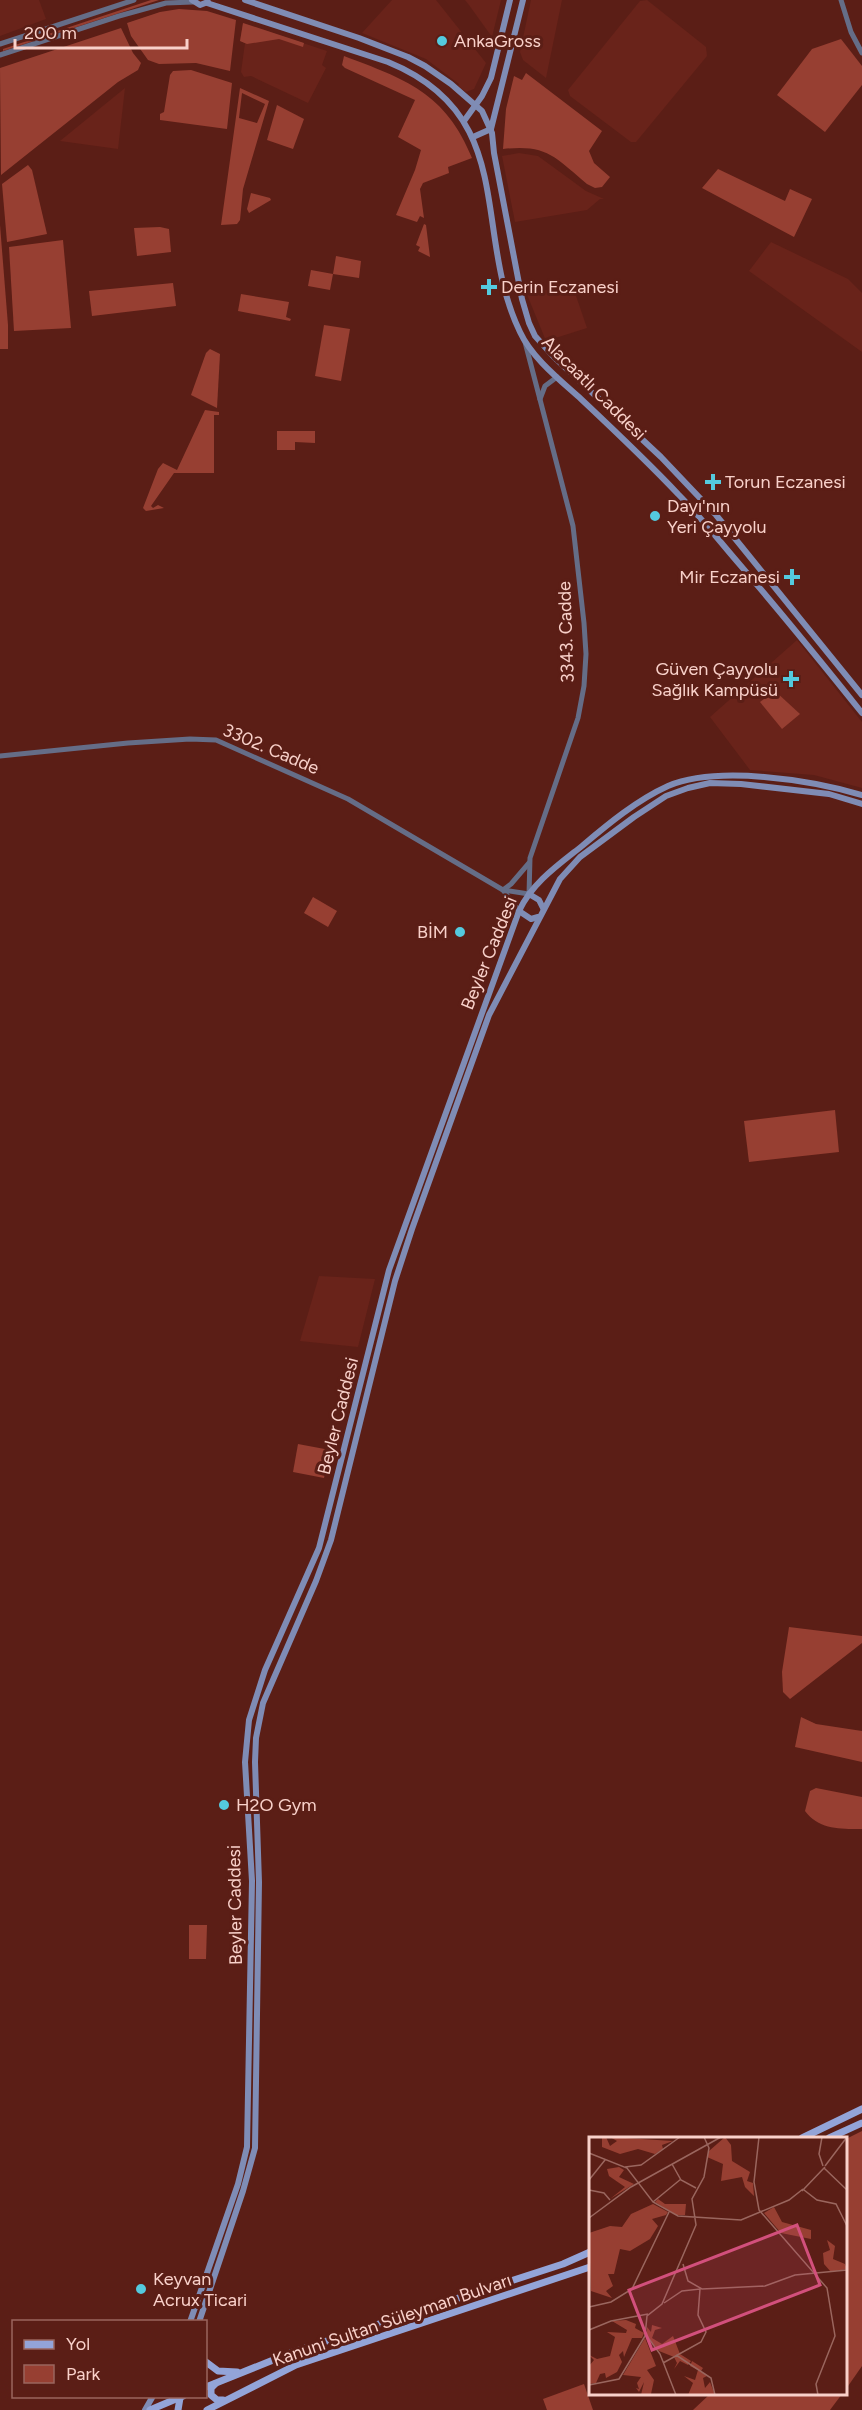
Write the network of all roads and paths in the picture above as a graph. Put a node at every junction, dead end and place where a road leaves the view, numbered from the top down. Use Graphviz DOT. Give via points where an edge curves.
graph roads {
  1 [pos="134,0"];
  2 [pos="245,0"];
  3 [pos="510,0"];
  4 [pos="523,0"];
  5 [pos="841,0"];
  6 [pos="192,1"];
  7 [pos="209,2"];
  8 [pos="0,44"];
  9 [pos="862,53"];
  10 [pos="0,55"];
  11 [pos="476,106"];
  12 [pos="464,121"];
  13 [pos="491,129"];
  14 [pos="473,137"];
  15 [pos="524,339"];
  16 [pos="557,376"];
  17 [pos="540,401"];
  18 [pos="862,695"];
  19 [pos="862,713"];
  20 [pos="0,756"];
  21 [pos="862,795"];
  22 [pos="862,804"];
  23 [pos="529,863"];
  24 [pos="503,890"];
  25 [pos="530,894"];
  26 [pos="543,908"];
  27 [pos="519,911"];
  28 [pos="538,917"];
  29 [pos="359,1392"];
  30 [pos="367,1394"];
  31 [pos="347,1442"];
  32 [pos="355,1444"];
  33 [pos="258,1846"];
  34 [pos="250,1847"];
  35 [pos="256,1881"];
  36 [pos="255,1892"];
  37 [pos="862,2109"];
  38 [pos="862,2123"];
  39 [pos="805,2137"];
  40 [pos="833,2137"];
  41 [pos="589,2253"];
  42 [pos="589,2268"];
  43 [pos="191,2320"];
  44 [pos="200,2320"];
  45 [pos="207,2363"];
  46 [pos="246,2372"];
  47 [pos="215,2384"];
  48 [pos="207,2387"];
  49 [pos="179,2398"];
  50 [pos="225,2400"];
  51 [pos="150,2410"];
  52 [pos="207,2410"];
  1 -- 8 [label="street"];
  2 -- 11 [label="main road, Alacaatlı Caddesi" via="408,57 443,78"];
  3 -- 11 [label="main road" via="491,78"];
  4 -- 13 [label="main road"];
  5 -- 9 [label="street"];
  6 -- 7 [label="main road, Alacaatlı Caddesi" via="200,5"];
  6 -- 10 [label="street" via="166,3"];
  7 -- 12 [label="main road, Alacaatlı Caddesi" via="402,68 435,88"];
  11 -- 12 [label="main road"];
  11 -- 13 [label="main road, Alacaatlı Caddesi"];
  12 -- 14 [label="main road, Alacaatlı Caddesi"];
  13 -- 14 [label="main road"];
  13 -- 18 [label="main road, Alacaatlı Caddesi" via="522,299 535,336 716,515"];
  14 -- 15 [label="main road, Alacaatlı Caddesi" via="486,180 502,276 513,317"];
  15 -- 16 [label="main road, Alacaatlı Caddesi"];
  15 -- 17 [label="street, 3343. Cadde"];
  16 -- 17 [label="street" via="545,386"];
  16 -- 19 [label="main road, Alacaatlı Caddesi" via="690,506"];
  17 -- 23 [label="street, 3343. Cadde" via="575,536 585,664 578,718"];
  20 -- 24 [label="street, 3302. Cadde" via="128,743 216,740 348,798"];
  21 -- 25 [label="main road, Beyler Caddesi" via="821,785 743,776 686,780 656,792 630,809 560,863"];
  22 -- 26 [label="main road, Beyler Caddesi" via="830,794 741,784 710,783 688,788 646,808 580,856"];
  23 -- 24 [label="street"];
  23 -- 25 [label="street, 3343. Cadde"];
  24 -- 25 [label="street, 3302. Cadde"];
  24 -- 27 [label="street, 3302. Cadde"];
  25 -- 26 [label="main road"];
  25 -- 27 [label="main road, Beyler Caddesi"];
  26 -- 28 [label="main road, Beyler Caddesi"];
  27 -- 28 [label="main road" via="531,919"];
  27 -- 29 [label="main road, Beyler Caddesi" via="389,1270"];
  28 -- 30 [label="main road, Beyler Caddesi" via="489,1014 395,1281"];
  29 -- 30 [label="main road"];
  29 -- 31 [label="main road, Beyler Caddesi"];
  30 -- 32 [label="main road, Beyler Caddesi"];
  31 -- 32 [label="main road"];
  31 -- 34 [label="main road, Beyler Caddesi" via="319,1548 265,1670 252,1710 245,1762"];
  32 -- 33 [label="main road, Beyler Caddesi" via="316,1581 263,1703 255,1762"];
  33 -- 34 [label="main road"];
  33 -- 35 [label="main road, Beyler Caddesi"];
  34 -- 35 [label="main road, Beyler Caddesi"];
  35 -- 36 [label="main road, Beyler Caddesi"];
  36 -- 43 [label="main road, Beyler Caddesi" via="247,2147"];
  36 -- 44 [label="main road, Beyler Caddesi" via="255,2148"];
  37 -- 39 [label="main road"];
  38 -- 40 [label="main road"];
  41 -- 46 [label="main road, Kanuni Sultan Süleyman Bulvarı" via="293,2352"];
  42 -- 50 [label="main road, Kanuni Sultan Süleyman Bulvarı" via="296,2365"];
  45 -- 46 [label="main road" via="225,2373"];
  46 -- 47 [label="main road, Kanuni Sultan Süleyman Bulvarı"];
  47 -- 48 [label="main road, Kanuni Sultan Süleyman Bulvarı"];
  47 -- 50 [label="main road" via="211,2395"];
  49 -- 51 [label="main road"];
  50 -- 52 [label="main road, Kanuni Sultan Süleyman Bulvarı"];
}
